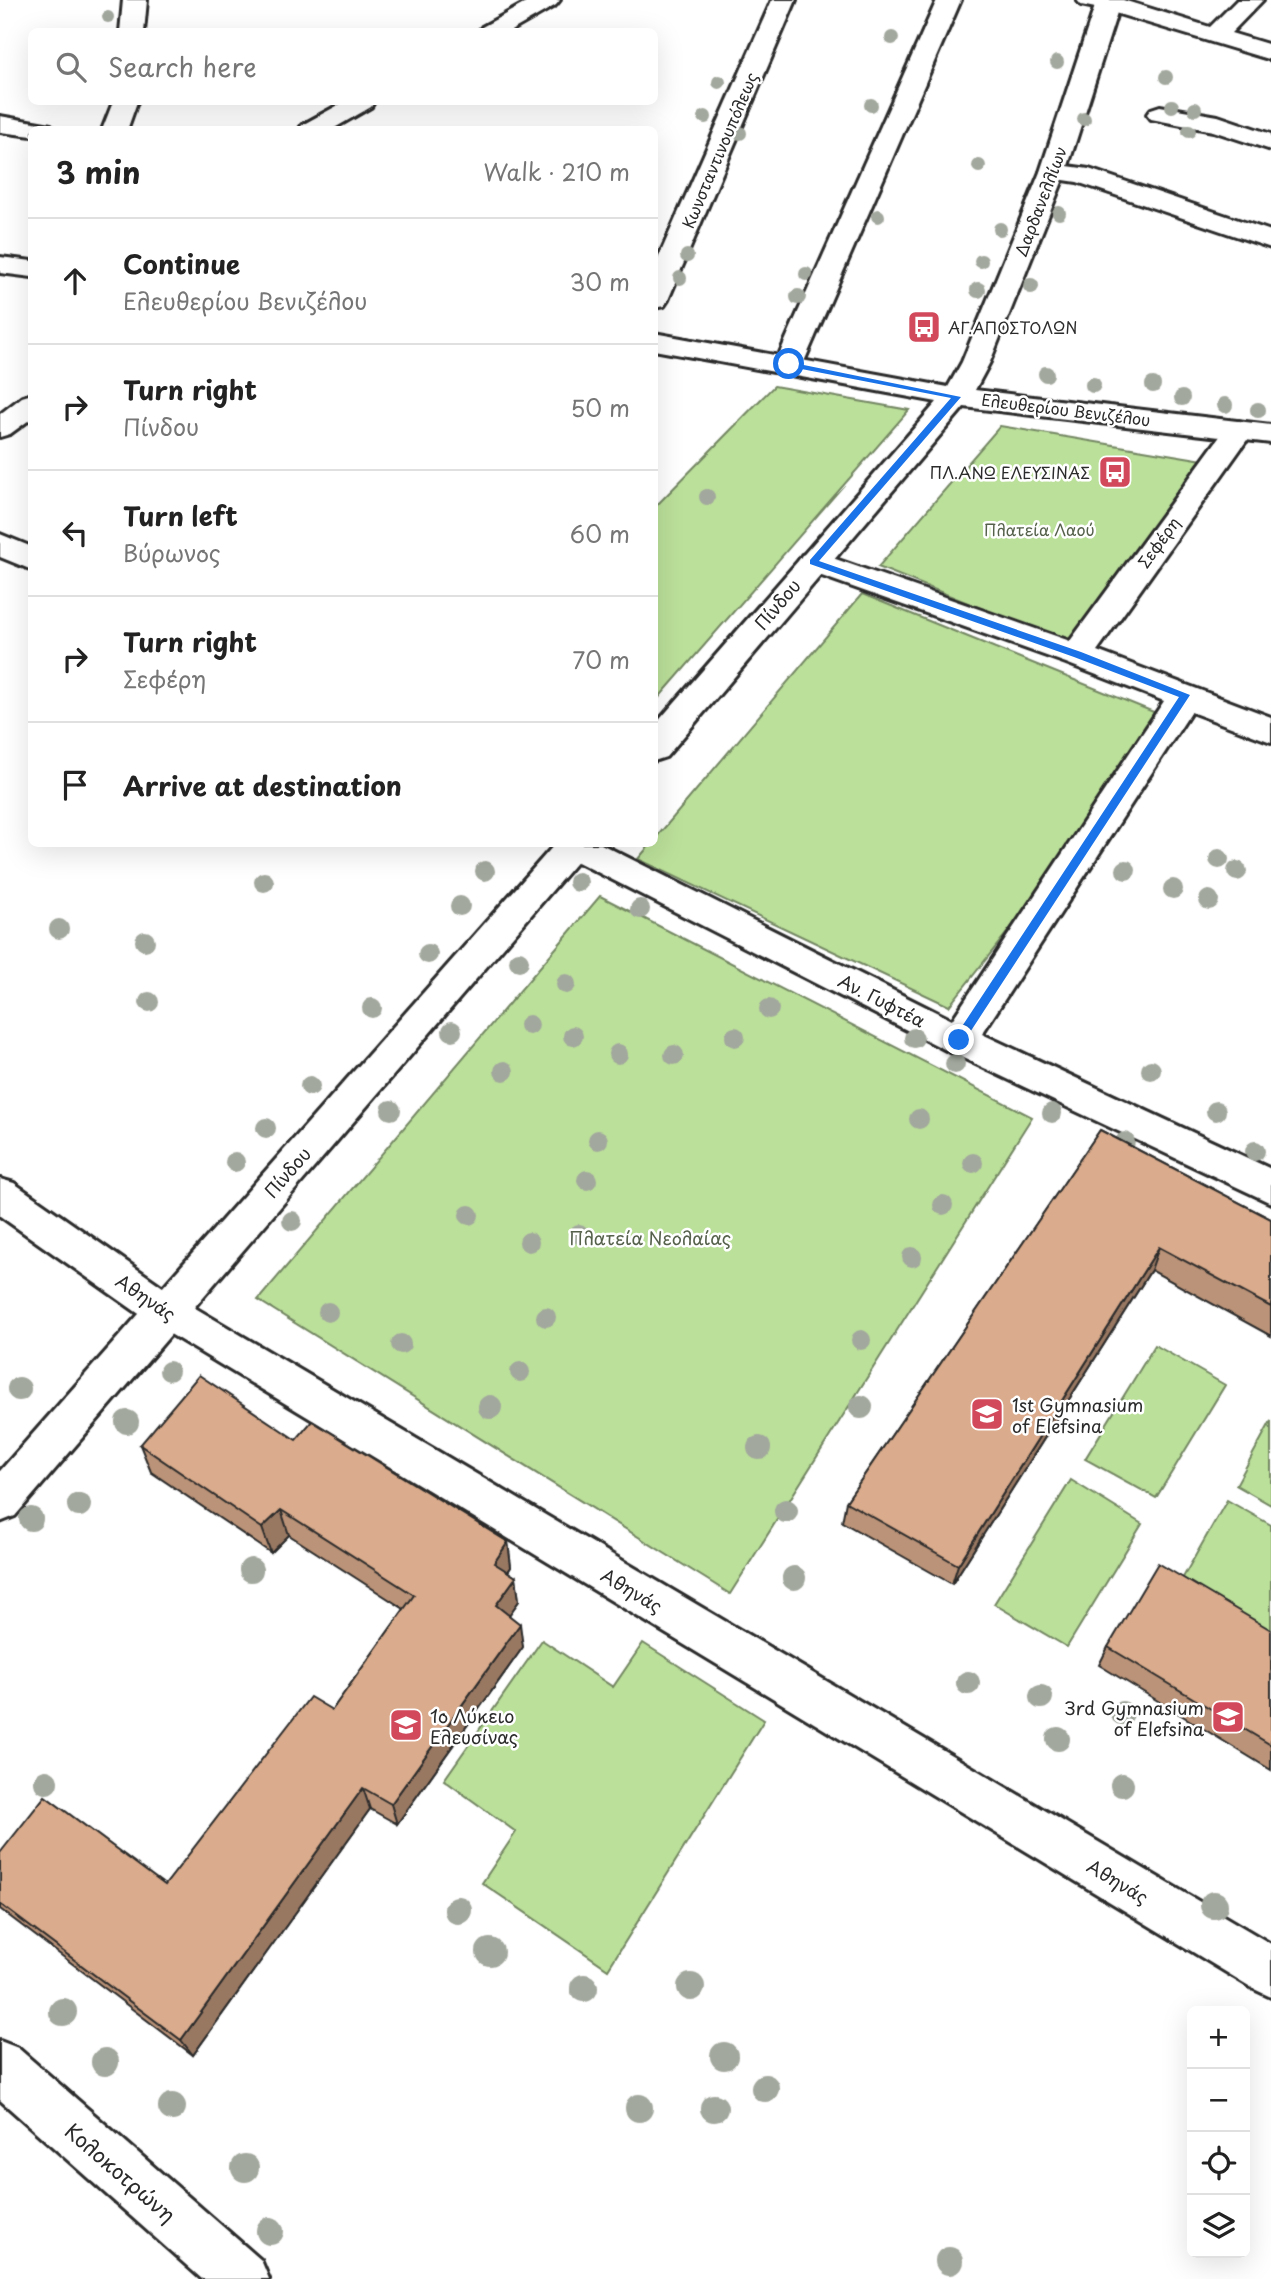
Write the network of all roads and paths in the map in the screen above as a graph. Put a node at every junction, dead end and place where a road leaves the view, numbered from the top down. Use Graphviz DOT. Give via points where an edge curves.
graph roads {
  1 [pos="135,0"];
  2 [pos="548,0"];
  3 [pos="784,0"];
  4 [pos="949,0"];
  5 [pos="1251,0"];
  6 [pos="1102,1"];
  7 [pos="132,28"];
  8 [pos="497,28"];
  9 [pos="1215,35"];
  10 [pos="1271,53"];
  11 [pos="124,105"];
  12 [pos="357,105"];
  13 [pos="1160,114"];
  14 [pos="0,124"];
  15 [pos="116,126"];
  16 [pos="318,126"];
  17 [pos="28,128"];
  18 [pos="1271,142"];
  19 [pos="1054,172"];
  20 [pos="1271,240"];
  21 [pos="0,265"];
  22 [pos="28,268"];
  23 [pos="658,291"];
  24 [pos="658,342"];
  25 [pos="789,364"];
  26 [pos="957,397"];
  27 [pos="28,405"];
  28 [pos="0,428"];
  29 [pos="1238,429"];
  30 [pos="1271,434"];
  31 [pos="0,544"];
  32 [pos="28,558"];
  33 [pos="813,562"];
  34 [pos="1077,654"];
  35 [pos="1185,695"];
  36 [pos="1271,730"];
  37 [pos="658,744"];
  38 [pos="570,847"];
  39 [pos="579,847"];
  40 [pos="959,1040"];
  41 [pos="1271,1187"];
  42 [pos="0,1195"];
  43 [pos="166,1311"];
  44 [pos="0,1502"];
  45 [pos="1271,1972"];
  46 [pos="0,2066"];
  47 [pos="242,2279"];
  1 -- 7 [label="street"];
  2 -- 8 [label="street"];
  3 -- 23 [label="street, Κωνσταντινουπόλεως"];
  4 -- 25 [label="street"];
  5 -- 9 [label="street"];
  6 -- 9 [label="street"];
  6 -- 19 [label="street, Δαρδανελλίων"];
  9 -- 10 [label="street"];
  11 -- 15 [label="street"];
  12 -- 16 [label="street"];
  13 -- 18 [label="street" via="1218,124"];
  14 -- 17 [label="street"];
  19 -- 20 [label="street" via="1080,174"];
  19 -- 26 [label="street, Δαρδανελλίων" via="976,362"];
  21 -- 22 [label="street"];
  24 -- 25 [label="street, Ελευθερίου Βενιζέλου"];
  25 -- 26 [label="street, Ελευθερίου Βενιζέλου"];
  26 -- 29 [label="street, Ελευθερίου Βενιζέλου"];
  26 -- 33 [label="street, Πίνδου"];
  27 -- 28 [label="street"];
  29 -- 30 [label="street, Ελευθερίου Βενιζέλου"];
  29 -- 34 [label="street, Σεφέρη"];
  31 -- 32 [label="street"];
  33 -- 34 [label="street"];
  33 -- 37 [label="street, Πίνδου"];
  34 -- 35 [label="street"];
  35 -- 36 [label="street"];
  35 -- 40 [label="street"];
  38 -- 43 [label="street, Πίνδου"];
  39 -- 40 [label="street, Αν. Γυφτέα"];
  40 -- 41 [label="street, Αν. Γυφτέα"];
  42 -- 43 [label="street, Αθηνάς"];
  43 -- 44 [label="street, Πίνδου"];
  43 -- 45 [label="street, Αθηνάς"];
  46 -- 47 [label="street, Κολοκοτρώνη"];
}
